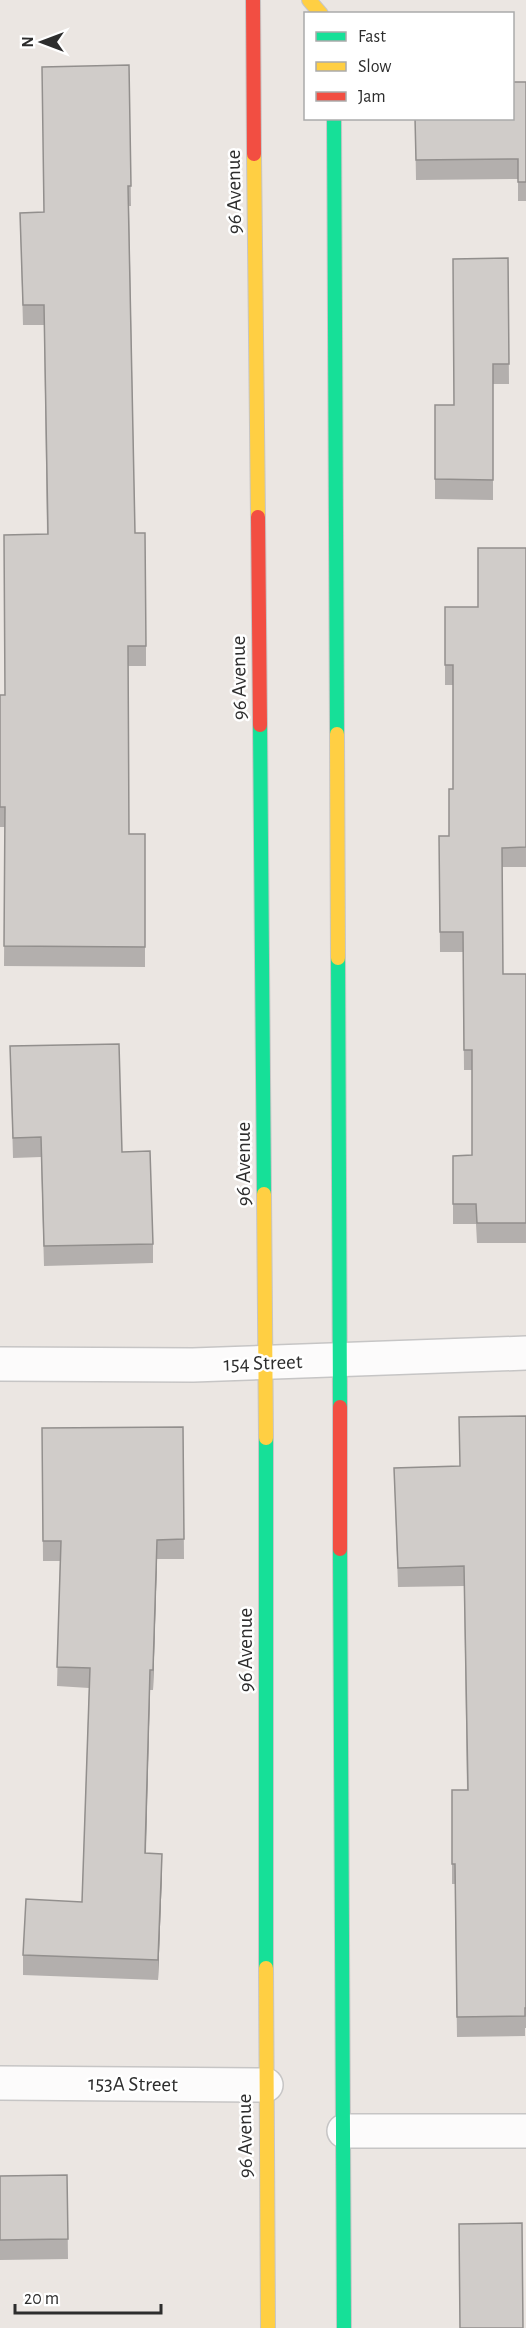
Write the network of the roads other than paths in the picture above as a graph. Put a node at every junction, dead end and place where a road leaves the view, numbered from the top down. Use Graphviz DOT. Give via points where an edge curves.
graph roads {
  1 [pos="254,0"];
  2 [pos="309,0"];
  3 [pos="329,11"];
  4 [pos="334,120"];
  5 [pos="526,1353"];
  6 [pos="340,1360"];
  7 [pos="266,1362"];
  8 [pos="0,1364"];
  9 [pos="0,2083"];
  10 [pos="266,2085"];
  11 [pos="344,2131"];
  12 [pos="526,2131"];
  13 [pos="268,2328"];
  14 [pos="344,2328"];
  1 -- 7 [label="main road, 96 Avenue"];
  2 -- 3 [label="main road"];
  4 -- 6 [label="main road"];
  5 -- 6 [label="street, 154 Street"];
  6 -- 7 [label="street, 154 Street"];
  6 -- 11 [label="main road"];
  7 -- 8 [label="street, 154 Street"];
  7 -- 10 [label="main road, 96 Avenue"];
  9 -- 10 [label="street, 153A Street"];
  10 -- 13 [label="main road, 96 Avenue"];
  11 -- 12 [label="street"];
  11 -- 14 [label="main road"];
}
